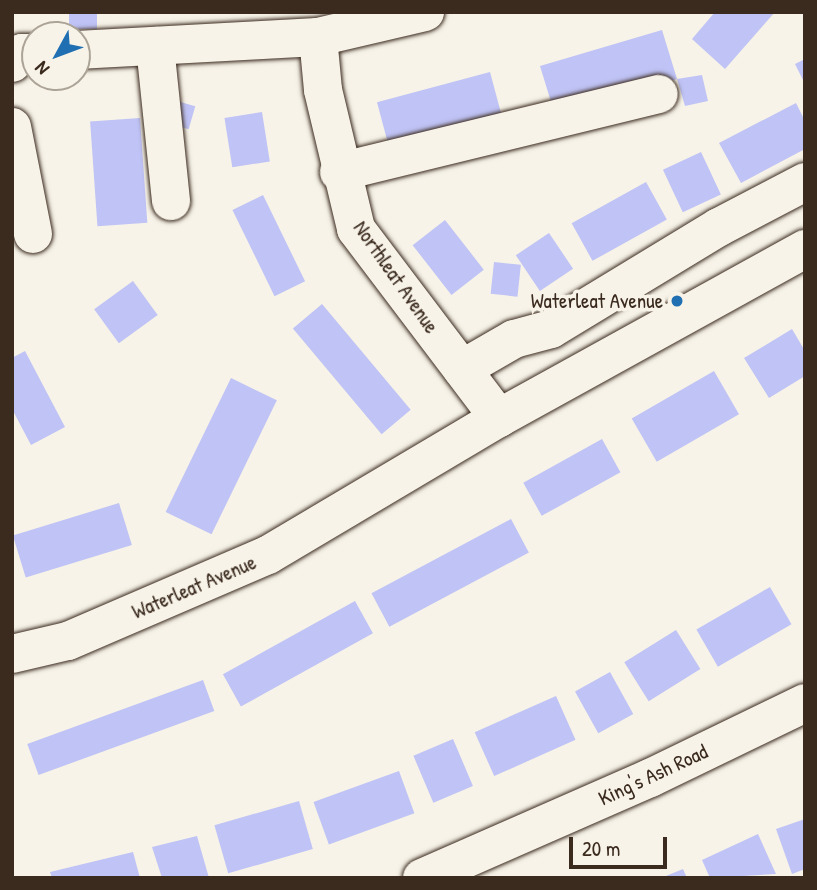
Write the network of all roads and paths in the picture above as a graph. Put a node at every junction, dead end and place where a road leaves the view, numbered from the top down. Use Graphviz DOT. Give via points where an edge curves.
graph roads {
  1 [pos="425,12"];
  2 [pos="318,37"];
  3 [pos="155,46"];
  4 [pos="91,49"];
  5 [pos="659,94"];
  6 [pos="12,127"];
  7 [pos="339,172"];
  8 [pos="805,182"];
  9 [pos="171,201"];
  10 [pos="33,234"];
  11 [pos="805,249"];
  12 [pos="462,369"];
  13 [pos="499,418"];
  14 [pos="12,654"];
  15 [pos="805,703"];
  16 [pos="422,878"];
  1 -- 2 [label="main road"];
  2 -- 3 [label="main road"];
  2 -- 7 [label="main road, Northleat Avenue"];
  3 -- 4 [label="main road"];
  3 -- 9 [label="main road"];
  5 -- 7 [label="main road"];
  6 -- 10 [label="main road"];
  7 -- 12 [label="main road, Northleat Avenue" via="356,229"];
  8 -- 12 [label="main road" via="719,227 551,329 514,339"];
  11 -- 13 [label="main road, Waterleat Avenue"];
  12 -- 13 [label="main road, Northleat Avenue"];
  13 -- 14 [label="main road, Waterleat Avenue" via="268,555 68,641"];
  15 -- 16 [label="main road, King's Ash Road" via="650,778"];
}
